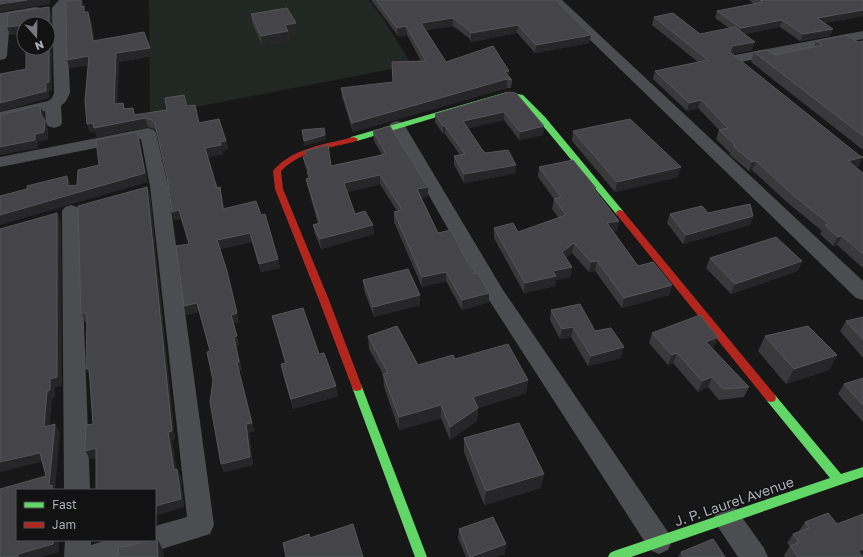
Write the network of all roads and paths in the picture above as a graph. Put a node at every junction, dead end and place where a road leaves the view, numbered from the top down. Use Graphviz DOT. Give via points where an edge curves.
graph roads {
  1 [pos="555,0"];
  2 [pos="62,4"];
  3 [pos="2,16"];
  4 [pos="862,36"];
  5 [pos="0,49"];
  6 [pos="754,73"];
  7 [pos="54,104"];
  8 [pos="0,117"];
  9 [pos="54,123"];
  10 [pos="397,126"];
  11 [pos="0,162"];
  12 [pos="71,211"];
  13 [pos="863,293"];
  14 [pos="863,472"];
  15 [pos="839,480"];
  16 [pos="77,489"];
  17 [pos="728,518"];
  18 [pos="156,539"];
  19 [pos="78,541"];
  20 [pos="147,541"];
  21 [pos="659,542"];
  22 [pos="78,557"];
  23 [pos="93,557"];
  24 [pos="421,557"];
  25 [pos="614,557"];
  26 [pos="754,557"];
  1 -- 13 [label="street"];
  2 -- 3 [label="street"];
  2 -- 7 [label="street" via="62,93"];
  3 -- 5 [label="street"];
  4 -- 6 [label="street" via="736,59"];
  7 -- 8 [label="street"];
  7 -- 9 [label="street"];
  10 -- 15 [label="street" via="507,94 525,99"];
  10 -- 21 [label="street" via="496,295"];
  10 -- 24 [label="street" via="296,156 282,164 277,171 277,179"];
  11 -- 18 [label="street" via="148,134 151,188 201,525"];
  12 -- 16 [label="street"];
  14 -- 15 [label="street, J. P. Laurel Avenue"];
  15 -- 17 [label="street, J. P. Laurel Avenue"];
  17 -- 21 [label="street, J. P. Laurel Avenue"];
  17 -- 26 [label="street"];
  19 -- 22 [label="street"];
  20 -- 23 [label="street"];
  21 -- 25 [label="street, J. P. Laurel Avenue"];
}
